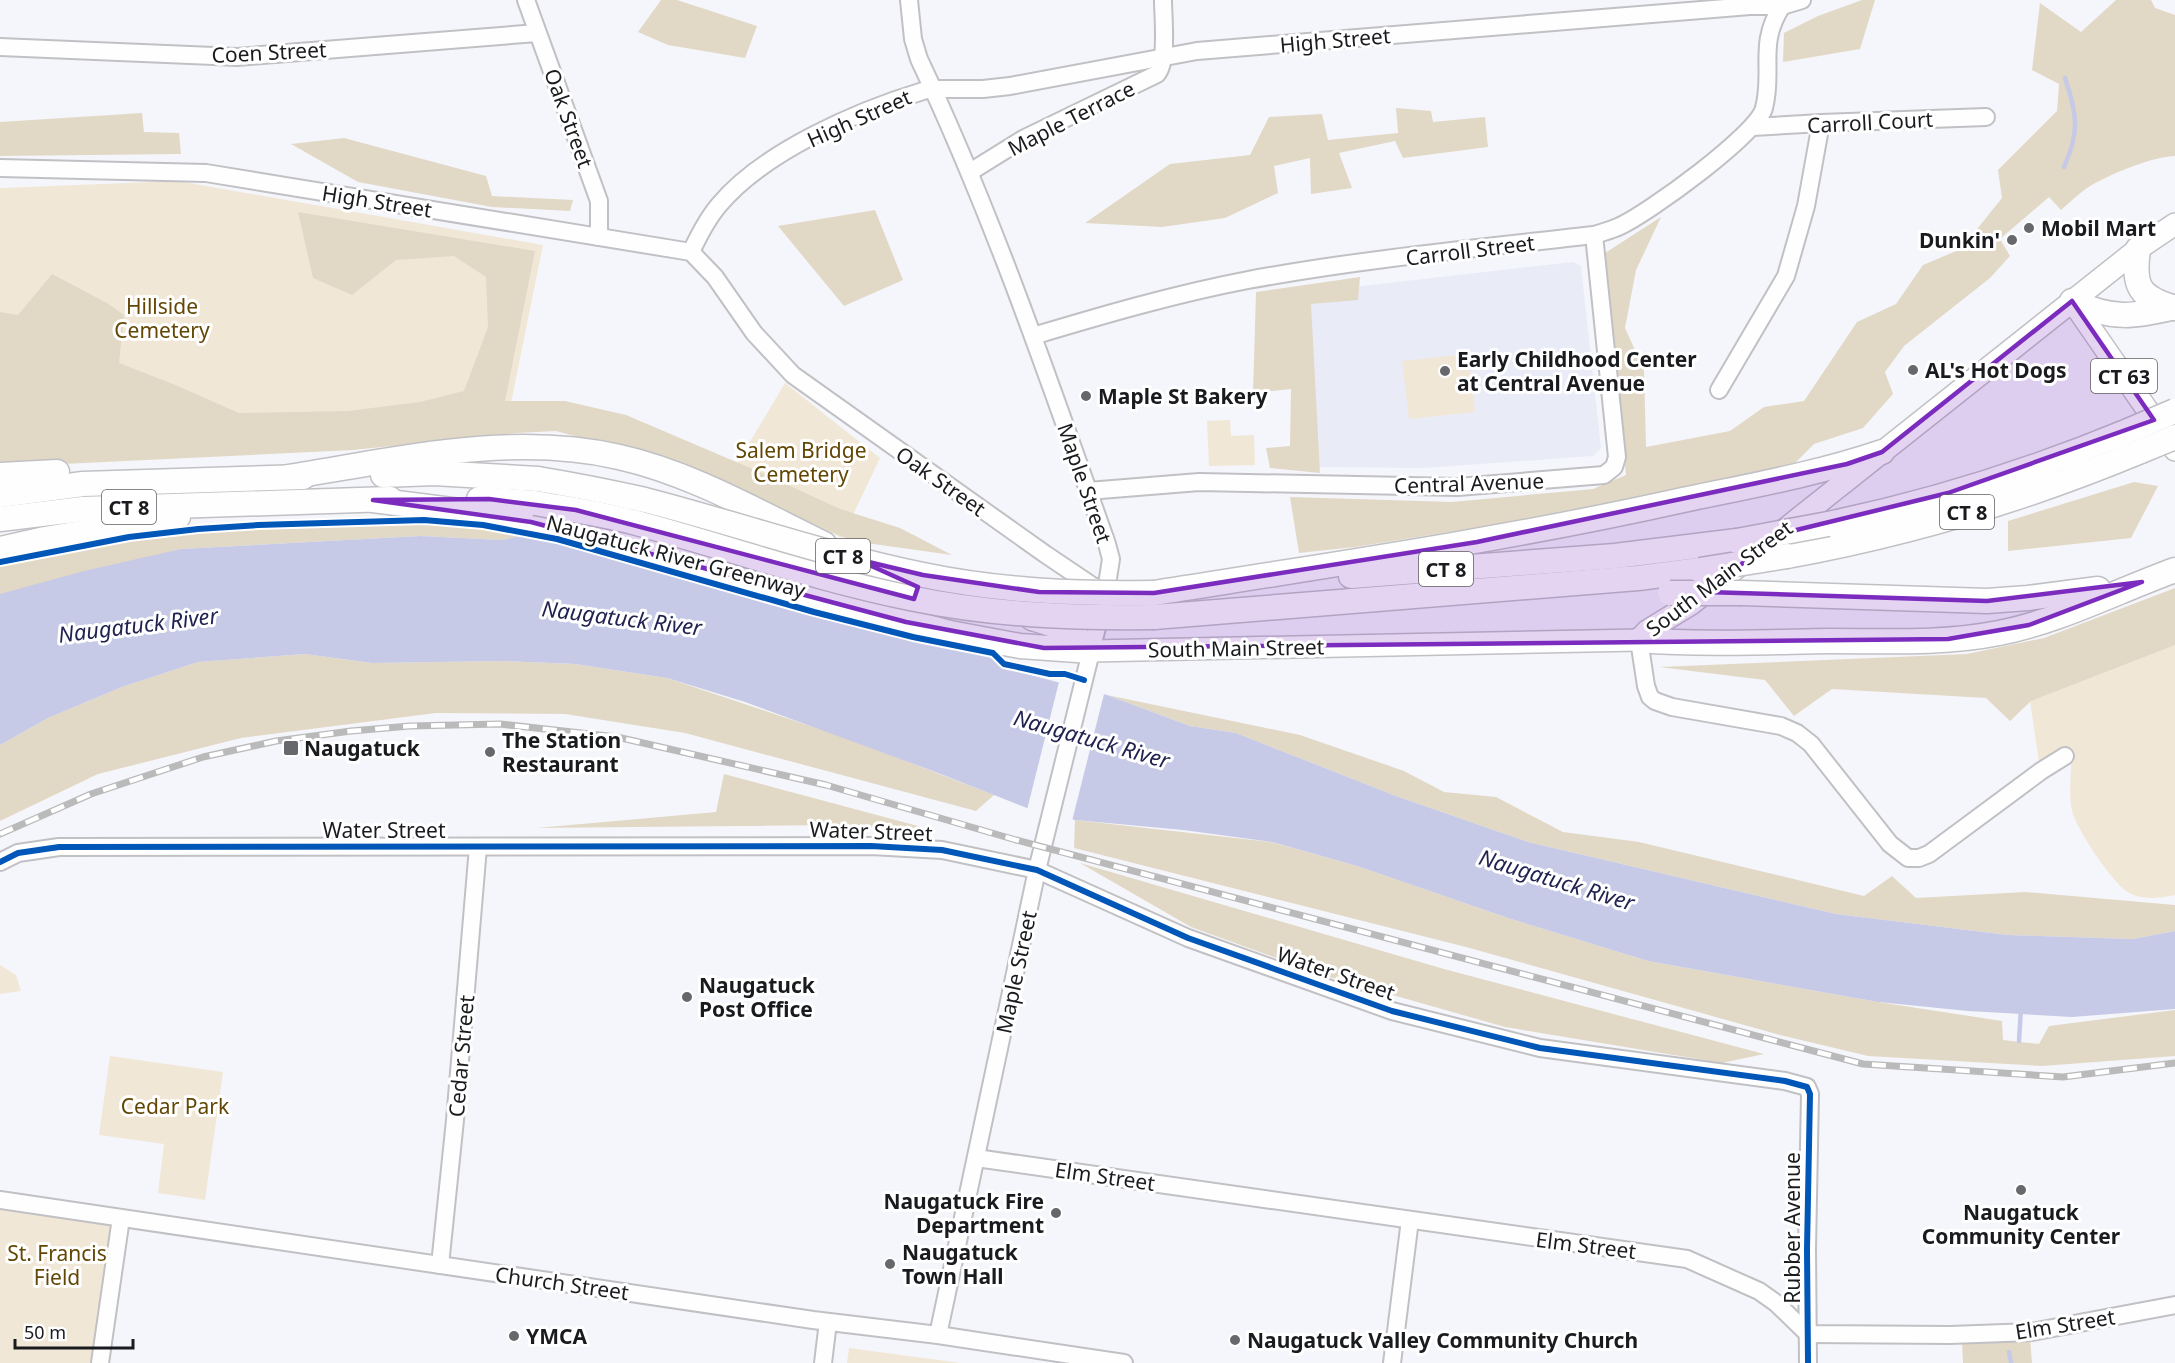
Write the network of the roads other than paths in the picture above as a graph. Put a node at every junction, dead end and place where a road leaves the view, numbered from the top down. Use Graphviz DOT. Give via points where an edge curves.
graph roads {
  1 [pos="526,0"];
  2 [pos="909,0"];
  3 [pos="1163,0"];
  4 [pos="1802,0"];
  5 [pos="1782,6"];
  6 [pos="537,33"];
  7 [pos="0,47"];
  8 [pos="1163,57"];
  9 [pos="933,89"];
  10 [pos="1986,117"];
  11 [pos="1821,123"];
  12 [pos="1753,127"];
  13 [pos="0,168"];
  14 [pos="970,172"];
  15 [pos="2175,224"];
  16 [pos="1594,235"];
  17 [pos="599,237"];
  18 [pos="2138,249"];
  19 [pos="691,252"];
  20 [pos="2072,301"];
  21 [pos="2175,307"];
  22 [pos="1033,336"];
  23 [pos="1719,390"];
  24 [pos="2175,411"];
  25 [pos="2175,437"];
  26 [pos="2175,450"];
  27 [pos="1882,452"];
  28 [pos="0,475"];
  29 [pos="288,477"];
  30 [pos="200,480"];
  31 [pos="1088,491"];
  32 [pos="0,495"];
  33 [pos="259,503"];
  34 [pos="533,513"];
  35 [pos="0,519"];
  36 [pos="0,549"];
  37 [pos="2175,570"];
  38 [pos="2142,582"];
  39 [pos="1106,591"];
  40 [pos="1467,592"];
  41 [pos="1154,593"];
  42 [pos="1639,640"];
  43 [pos="1091,651"];
  44 [pos="2064,756"];
  45 [pos="478,847"];
  46 [pos="0,862"];
  47 [pos="1037,870"];
  48 [pos="1810,1094"];
  49 [pos="976,1158"];
  50 [pos="0,1200"];
  51 [pos="121,1218"];
  52 [pos="1410,1220"];
  53 [pos="440,1265"];
  54 [pos="2175,1305"];
  55 [pos="828,1322"];
  56 [pos="1808,1334"];
  57 [pos="938,1335"];
  58 [pos="100,1363"];
  59 [pos="823,1363"];
  60 [pos="1124,1363"];
  61 [pos="1392,1363"];
  62 [pos="1808,1363"];
  1 -- 6 [label="street, Oak Street"];
  2 -- 9 [label="street, Maple Street" via="913,39"];
  3 -- 8 [label="street"];
  4 -- 5 [label="street, High Street"];
  5 -- 8 [label="street, High Street" via="1449,30"];
  5 -- 12 [label="street, Carroll Street" via="1773,19 1767,41 1764,111"];
  6 -- 7 [label="street, Coen Street" via="237,57"];
  6 -- 17 [label="street, Oak Street" via="599,201"];
  8 -- 9 [label="street, High Street" via="1010,86"];
  8 -- 14 [label="street, Maple Terrace" via="1157,74 1023,140"];
  9 -- 14 [label="street, Maple Street"];
  9 -- 19 [label="street, High Street" via="856,116 766,164 720,204"];
  10 -- 11 [label="street, Carroll Court"];
  11 -- 12 [label="street, Carroll Court"];
  11 -- 23 [label="street" via="1806,206 1786,276"];
  12 -- 16 [label="street, Carroll Street" via="1666,199 1621,226"];
  13 -- 17 [label="street, High Street" via="206,173"];
  14 -- 22 [label="street, Maple Street"];
  15 -- 18 [label="main road, South Main Street"];
  16 -- 22 [label="street, Carroll Street" via="1246,280"];
  16 -- 31 [label="street, Central Avenue" via="1617,457 1614,467 1605,475 1458,487 1199,483"];
  17 -- 19 [label="street, High Street"];
  18 -- 20 [label="main road, South Main Street"];
  18 -- 21 [label="highway" via="2138,283 2146,296"];
  19 -- 39 [label="street, Oak Street" via="715,277 754,333 793,375 1045,554"];
  20 -- 21 [label="highway" via="2091,310 2122,316"];
  20 -- 26 [label="main road, CT 63"];
  20 -- 27 [label="main road, South Main Street"];
  22 -- 31 [label="street, Maple Street"];
  24 -- 41 [label="highway, CT 8, bridge" via="1989,481 1828,524 1737,541 1615,556"];
  25 -- 40 [label="highway, CT 8, bridge" via="2061,482 1864,540 1700,570"];
  27 -- 41 [label="highway" via="1847,464 1488,540"];
  27 -- 42 [label="main road, South Main Street" via="1691,604"];
  28 -- 30 [label="highway" via="97,473"];
  29 -- 30 [label="highway, CT 8"];
  29 -- 41 [label="highway, CT 8, bridge" via="434,473 538,479 645,501 923,575 1039,592"];
  29 -- 43 [label="highway" via="498,448 562,448 620,457 680,476 897,578 1065,628"];
  30 -- 32 [label="highway, CT 8" via="83,484"];
  31 -- 39 [label="street, Maple Street" via="1111,559"];
  33 -- 34 [label="highway, CT 8" via="489,499"];
  33 -- 35 [label="highway, CT 8" via="83,509"];
  33 -- 36 [label="highway"];
  34 -- 40 [label="highway, CT 8, bridge" via="632,522 854,585 911,598 1027,615 1154,617"];
  34 -- 43 [label="highway" via="593,537 906,622 996,642"];
  37 -- 38 [label="highway"];
  38 -- 40 [label="highway, bridge" via="1987,601 1741,593"];
  38 -- 42 [label="highway" via="2038,622 1975,637"];
  39 -- 43 [label="street, Maple Street"];
  42 -- 43 [label="main road, South Main Street"];
  42 -- 44 [label="street" via="1650,697 1672,707 1762,722 1797,733 1811,744 1890,844 1908,858 1929,854"];
  43 -- 47 [label="street, Maple Street"];
  45 -- 46 [label="street, Water Street" via="59,847 18,853"];
  45 -- 47 [label="street, Water Street" via="905,846"];
  45 -- 53 [label="street, Cedar Street"];
  47 -- 48 [label="street, Water Street" via="1188,938 1392,1011 1540,1048 1785,1081 1807,1087"];
  47 -- 49 [label="street, Maple Street"];
  48 -- 56 [label="street, Rubber Avenue"];
  49 -- 52 [label="street, Elm Street"];
  49 -- 57 [label="street, Maple Street"];
  50 -- 51 [label="street, Church Street"];
  51 -- 53 [label="street, Church Street"];
  51 -- 58 [label="street"];
  52 -- 56 [label="street, Elm Street" via="1687,1259 1759,1292"];
  52 -- 61 [label="street"];
  53 -- 55 [label="street, Church Street"];
  54 -- 56 [label="street, Elm Street" via="2032,1332"];
  55 -- 57 [label="street, Church Street"];
  55 -- 59 [label="street"];
  56 -- 62 [label="street, Rubber Avenue"];
  57 -- 60 [label="street, Church Street"];
}
